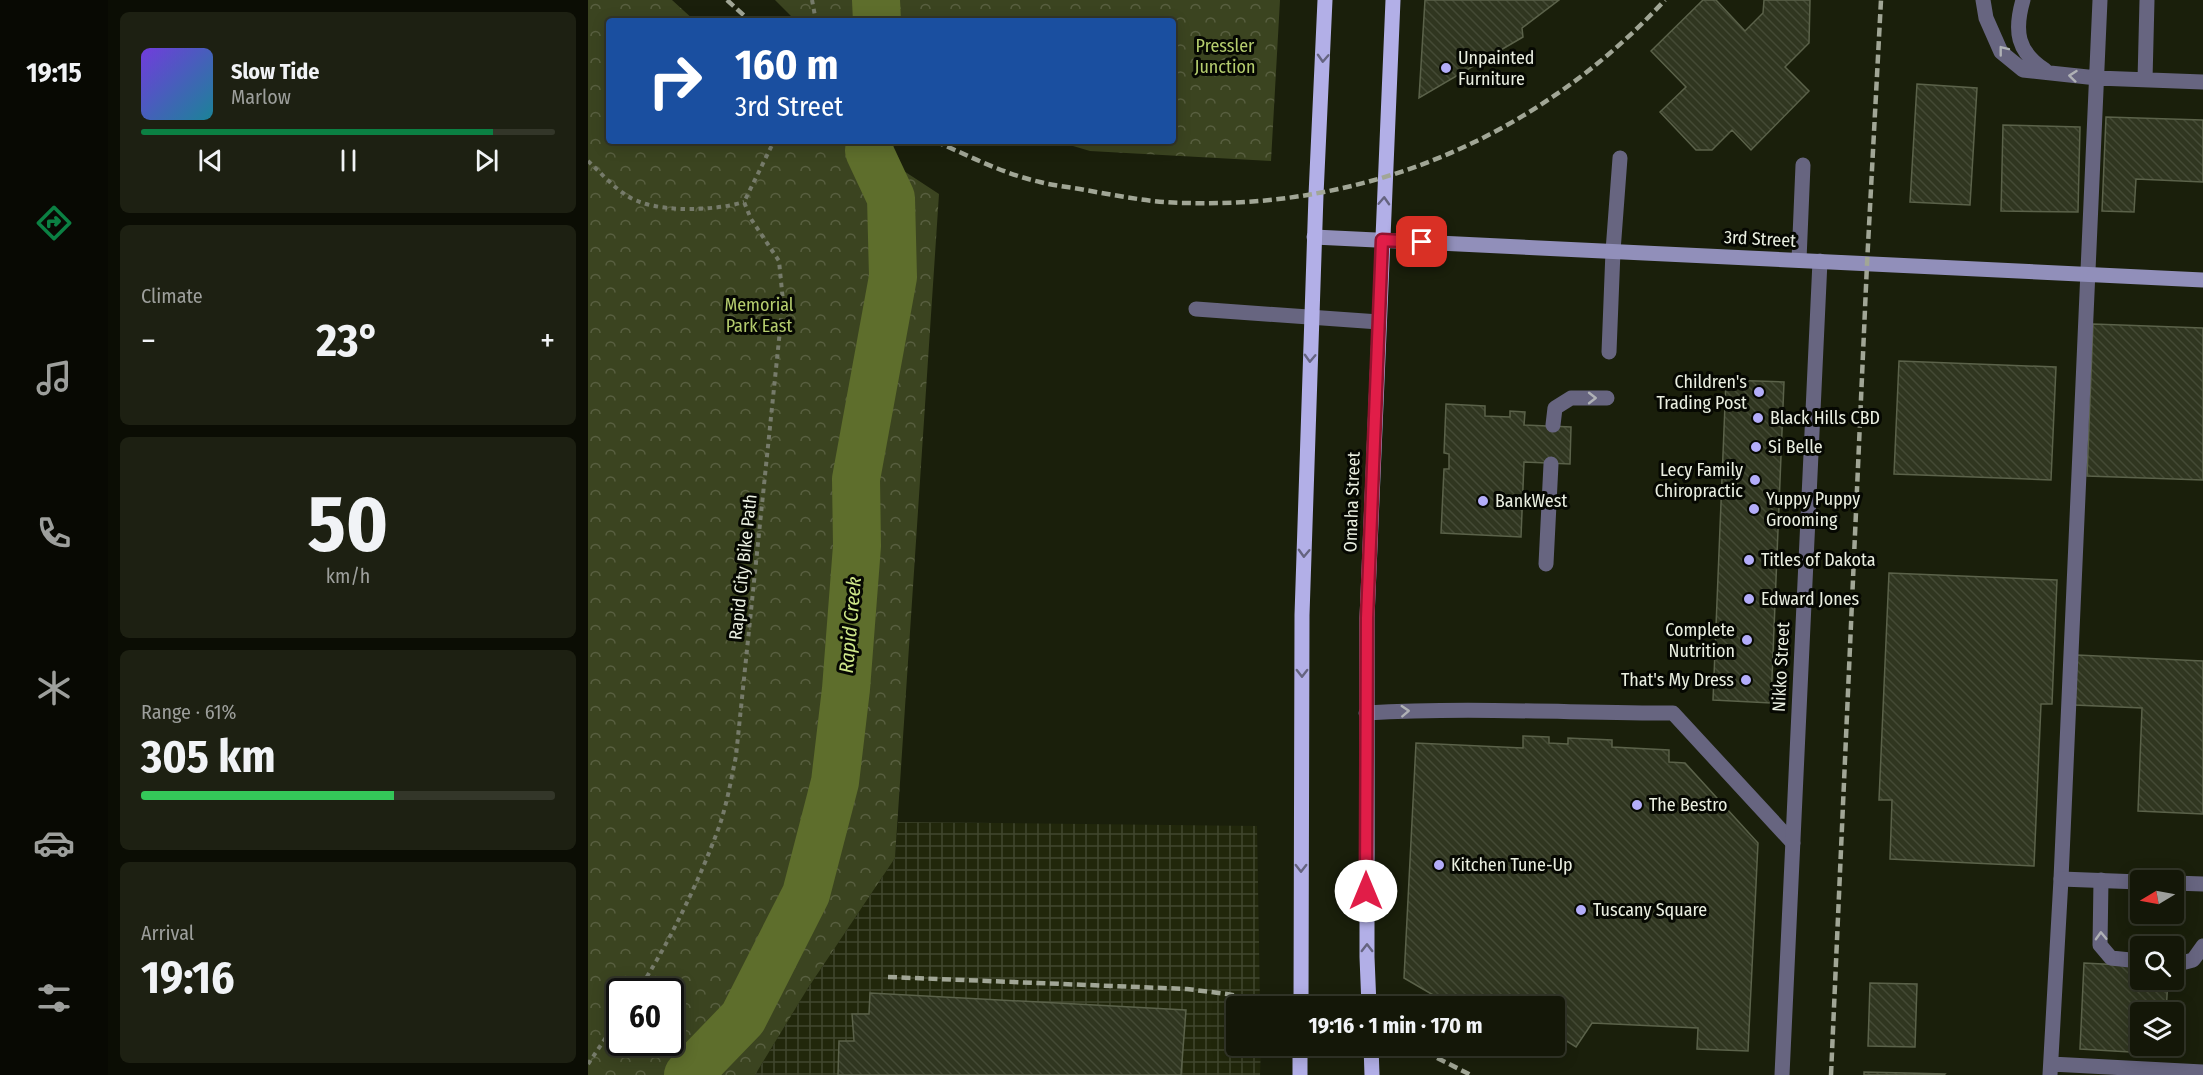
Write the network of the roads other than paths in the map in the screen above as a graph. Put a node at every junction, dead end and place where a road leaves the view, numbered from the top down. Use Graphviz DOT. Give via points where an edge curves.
graph roads {
  1 [pos="1325,0"];
  2 [pos="1393,0"];
  3 [pos="1983,0"];
  4 [pos="2024,0"];
  5 [pos="2100,0"];
  6 [pos="2147,0"];
  7 [pos="2050,74"];
  8 [pos="2097,78"];
  9 [pos="2145,80"];
  10 [pos="2203,82"];
  11 [pos="1620,158"];
  12 [pos="1803,165"];
  13 [pos="1314,237"];
  14 [pos="1382,240"];
  15 [pos="1613,251"];
  16 [pos="1799,260"];
  17 [pos="1820,261"];
  18 [pos="2089,275"];
  19 [pos="2203,280"];
  20 [pos="1196,309"];
  21 [pos="1312,317"];
  22 [pos="1379,322"];
  23 [pos="1609,352"];
  24 [pos="1607,398"];
  25 [pos="1553,426"];
  26 [pos="1551,464"];
  27 [pos="1546,564"];
  28 [pos="1366,713"];
  29 [pos="1792,843"];
  30 [pos="2061,879"];
  31 [pos="2102,880"];
  32 [pos="2130,881"];
  33 [pos="2184,883"];
  34 [pos="2203,884"];
  35 [pos="2203,946"];
  36 [pos="2130,960"];
  37 [pos="2184,962"];
  38 [pos="1301,996"];
  39 [pos="1369,996"];
  40 [pos="1300,1056"];
  41 [pos="1371,1056"];
  42 [pos="2050,1069"];
  43 [pos="2203,1072"];
  44 [pos="1300,1075"];
  45 [pos="1372,1075"];
  46 [pos="1782,1075"];
  1 -- 13 [label="main road, one-way"];
  14 -- 2 [label="main road, Omaha Street, one-way"];
  7 -- 3 [label="street, one-way" via="2023,70 2001,52 1986,18"];
  4 -- 7 [label="street" via="2019,15 2019,40 2030,61"];
  5 -- 8 [label="street"];
  6 -- 9 [label="street"];
  8 -- 7 [label="street, one-way"];
  8 -- 9 [label="street"];
  8 -- 18 [label="street"];
  9 -- 10 [label="street"];
  11 -- 15 [label="street"];
  12 -- 16 [label="street"];
  13 -- 14 [label="street, 3rd Street"];
  13 -- 21 [label="main road"];
  14 -- 15 [label="street, 3rd Street"];
  14 -- 22 [label="main road, Omaha Street"];
  15 -- 16 [label="street, 3rd Street"];
  15 -- 23 [label="street"];
  16 -- 17 [label="street, 3rd Street"];
  17 -- 18 [label="street, 3rd Street"];
  17 -- 29 [label="street, Nikko Street"];
  18 -- 19 [label="street, 3rd Street"];
  18 -- 30 [label="street"];
  20 -- 21 [label="street"];
  21 -- 22 [label="street"];
  21 -- 38 [label="main road, one-way" via="1302,615"];
  22 -- 28 [label="main road, Omaha Street"];
  25 -- 24 [label="street, one-way" via="1555,408 1571,398"];
  26 -- 27 [label="street"];
  28 -- 29 [label="street, one-way" via="1445,709 1673,713"];
  39 -- 28 [label="main road, Omaha Street, one-way"];
  29 -- 46 [label="street, Nikko Street"];
  30 -- 31 [label="street"];
  30 -- 42 [label="street"];
  31 -- 32 [label="street"];
  36 -- 31 [label="street, one-way" via="2111,958 2100,945"];
  33 -- 34 [label="street"];
  35 -- 37 [label="street" via="2193,960"];
  40 -- 44 [label="main road"];
  41 -- 45 [label="main road"];
  42 -- 43 [label="street"];
}
